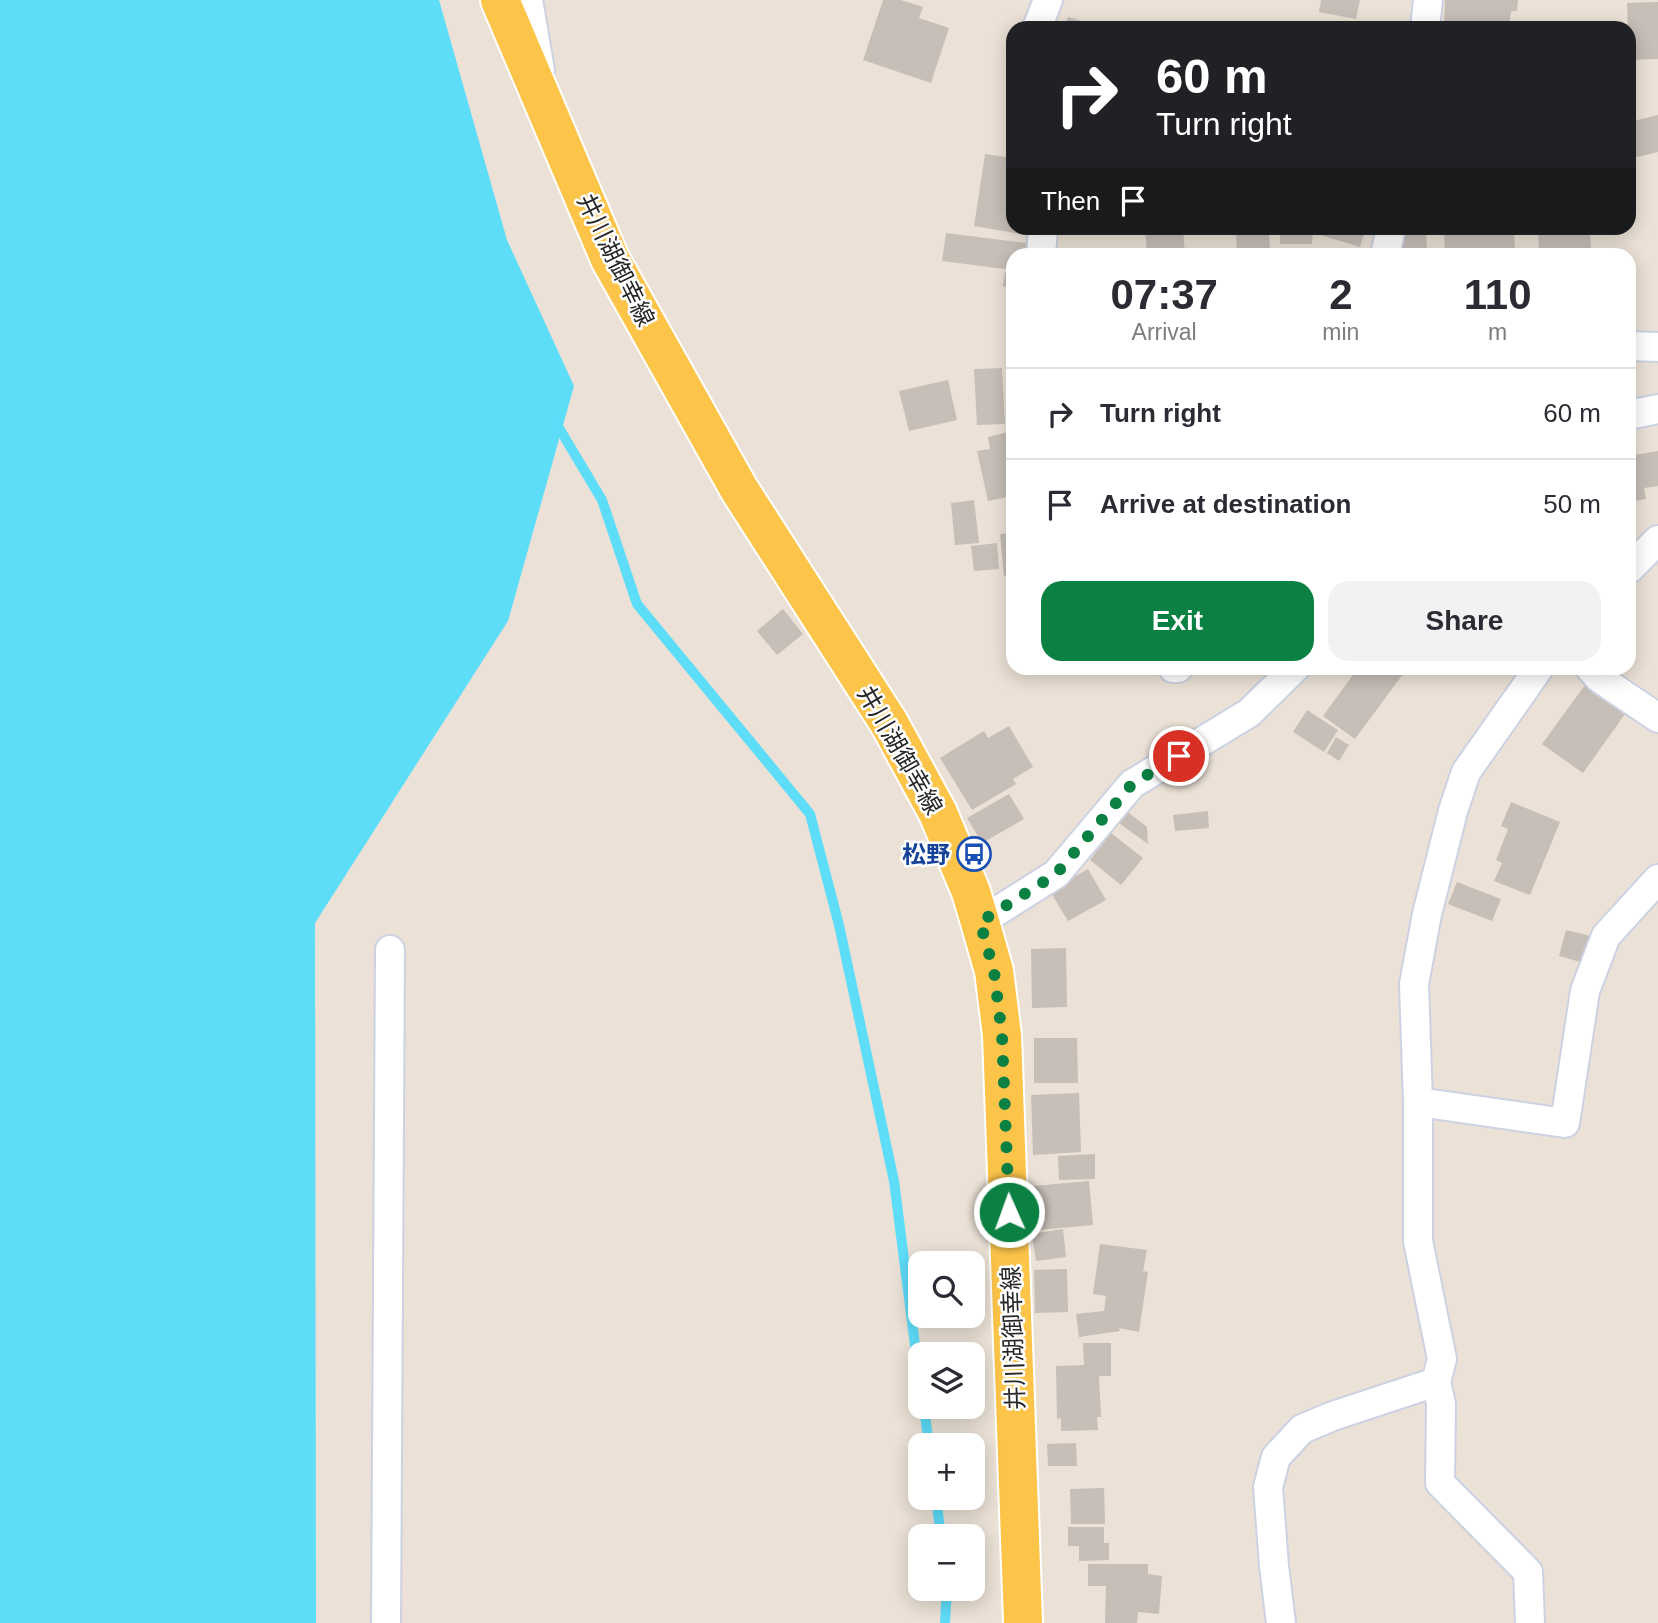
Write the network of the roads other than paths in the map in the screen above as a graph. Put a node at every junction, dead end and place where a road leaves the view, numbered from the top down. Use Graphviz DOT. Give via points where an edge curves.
graph roads {
  1 [pos="500,0"];
  2 [pos="528,0"];
  3 [pos="1048,0"];
  4 [pos="1428,0"];
  5 [pos="1040,21"];
  6 [pos="1426,21"];
  7 [pos="542,102"];
  8 [pos="1636,346"];
  9 [pos="1658,347"];
  10 [pos="1658,409"];
  11 [pos="1636,414"];
  12 [pos="1658,540"];
  13 [pos="1636,562"];
  14 [pos="1289,675"];
  15 [pos="1534,675"];
  16 [pos="1596,675"];
  17 [pos="1658,718"];
  18 [pos="1658,879"];
  19 [pos="980,922"];
  20 [pos="390,950"];
  21 [pos="1418,1102"];
  22 [pos="1436,1382"];
  23 [pos="386,1623"];
  24 [pos="1023,1623"];
  25 [pos="1281,1623"];
  26 [pos="1530,1623"];
  1 -- 7 [label="main road, 井川湖御幸線"];
  2 -- 7 [label="street"];
  3 -- 5 [label="street"];
  4 -- 6 [label="street"];
  7 -- 19 [label="main road, 井川湖御幸線" via="610,258 739,489 889,723 938,813"];
  8 -- 9 [label="street"];
  10 -- 11 [label="street"];
  12 -- 13 [label="street"];
  14 -- 19 [label="street" via="1249,713 1132,784 1056,874"];
  15 -- 21 [label="street" via="1466,772 1453,811 1414,985"];
  16 -- 17 [label="street"];
  18 -- 21 [label="street" via="1606,936 1585,991 1565,1123"];
  19 -- 24 [label="main road, 井川湖御幸線" via="994,971 1002,1035"];
  20 -- 23 [label="street"];
  21 -- 22 [label="street" via="1418,1241 1442,1359"];
  22 -- 25 [label="street" via="1302,1429 1276,1457 1268,1487"];
  22 -- 26 [label="street" via="1441,1404 1440,1483 1528,1572"];
}
